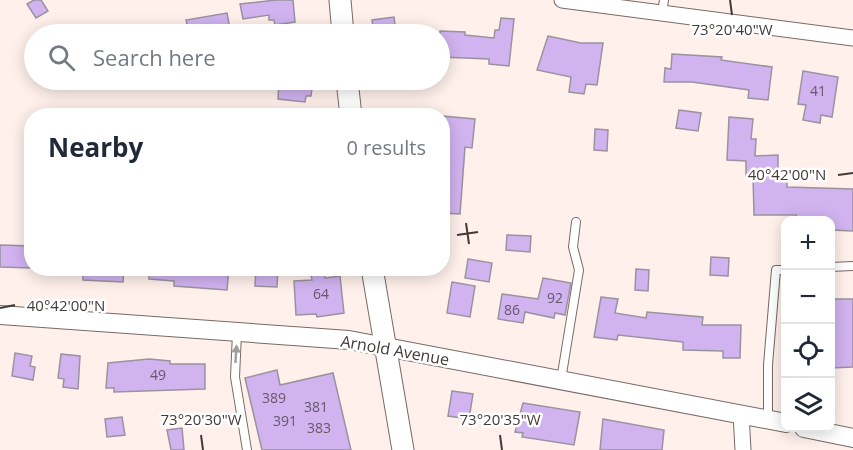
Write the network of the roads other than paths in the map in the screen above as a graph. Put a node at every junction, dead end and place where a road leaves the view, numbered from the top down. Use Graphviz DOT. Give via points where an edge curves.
graph roads {
  1 [pos="340,0"];
  2 [pos="562,0"];
  3 [pos="663,6"];
  4 [pos="342,24"];
  5 [pos="853,38"];
  6 [pos="348,90"];
  7 [pos="350,108"];
  8 [pos="576,222"];
  9 [pos="853,266"];
  10 [pos="835,267"];
  11 [pos="781,270"];
  12 [pos="373,276"];
  13 [pos="0,315"];
  14 [pos="237,331"];
  15 [pos="384,347"];
  16 [pos="561,380"];
  17 [pos="741,414"];
  18 [pos="777,422"];
  19 [pos="824,432"];
  20 [pos="853,438"];
  21 [pos="247,450"];
  22 [pos="403,450"];
  23 [pos="743,450"];
  1 -- 4 [label="main road"];
  2 -- 3 [label="street"];
  3 -- 5 [label="street"];
  6 -- 7 [label="main road"];
  8 -- 16 [label="lane" via="573,247 579,270"];
  9 -- 10 [label="lane"];
  11 -- 18 [label="lane" via="776,270 768,365"];
  12 -- 15 [label="main road"];
  13 -- 14 [label="street, Arnold Avenue"];
  14 -- 15 [label="street, Arnold Avenue" via="349,340"];
  21 -- 14 [label="lane, one-way" via="235,377"];
  15 -- 16 [label="street, Arnold Avenue"];
  15 -- 22 [label="main road"];
  16 -- 17 [label="street, Arnold Avenue"];
  17 -- 18 [label="street, Arnold Avenue"];
  17 -- 23 [label="street"];
  19 -- 20 [label="street"];
}
